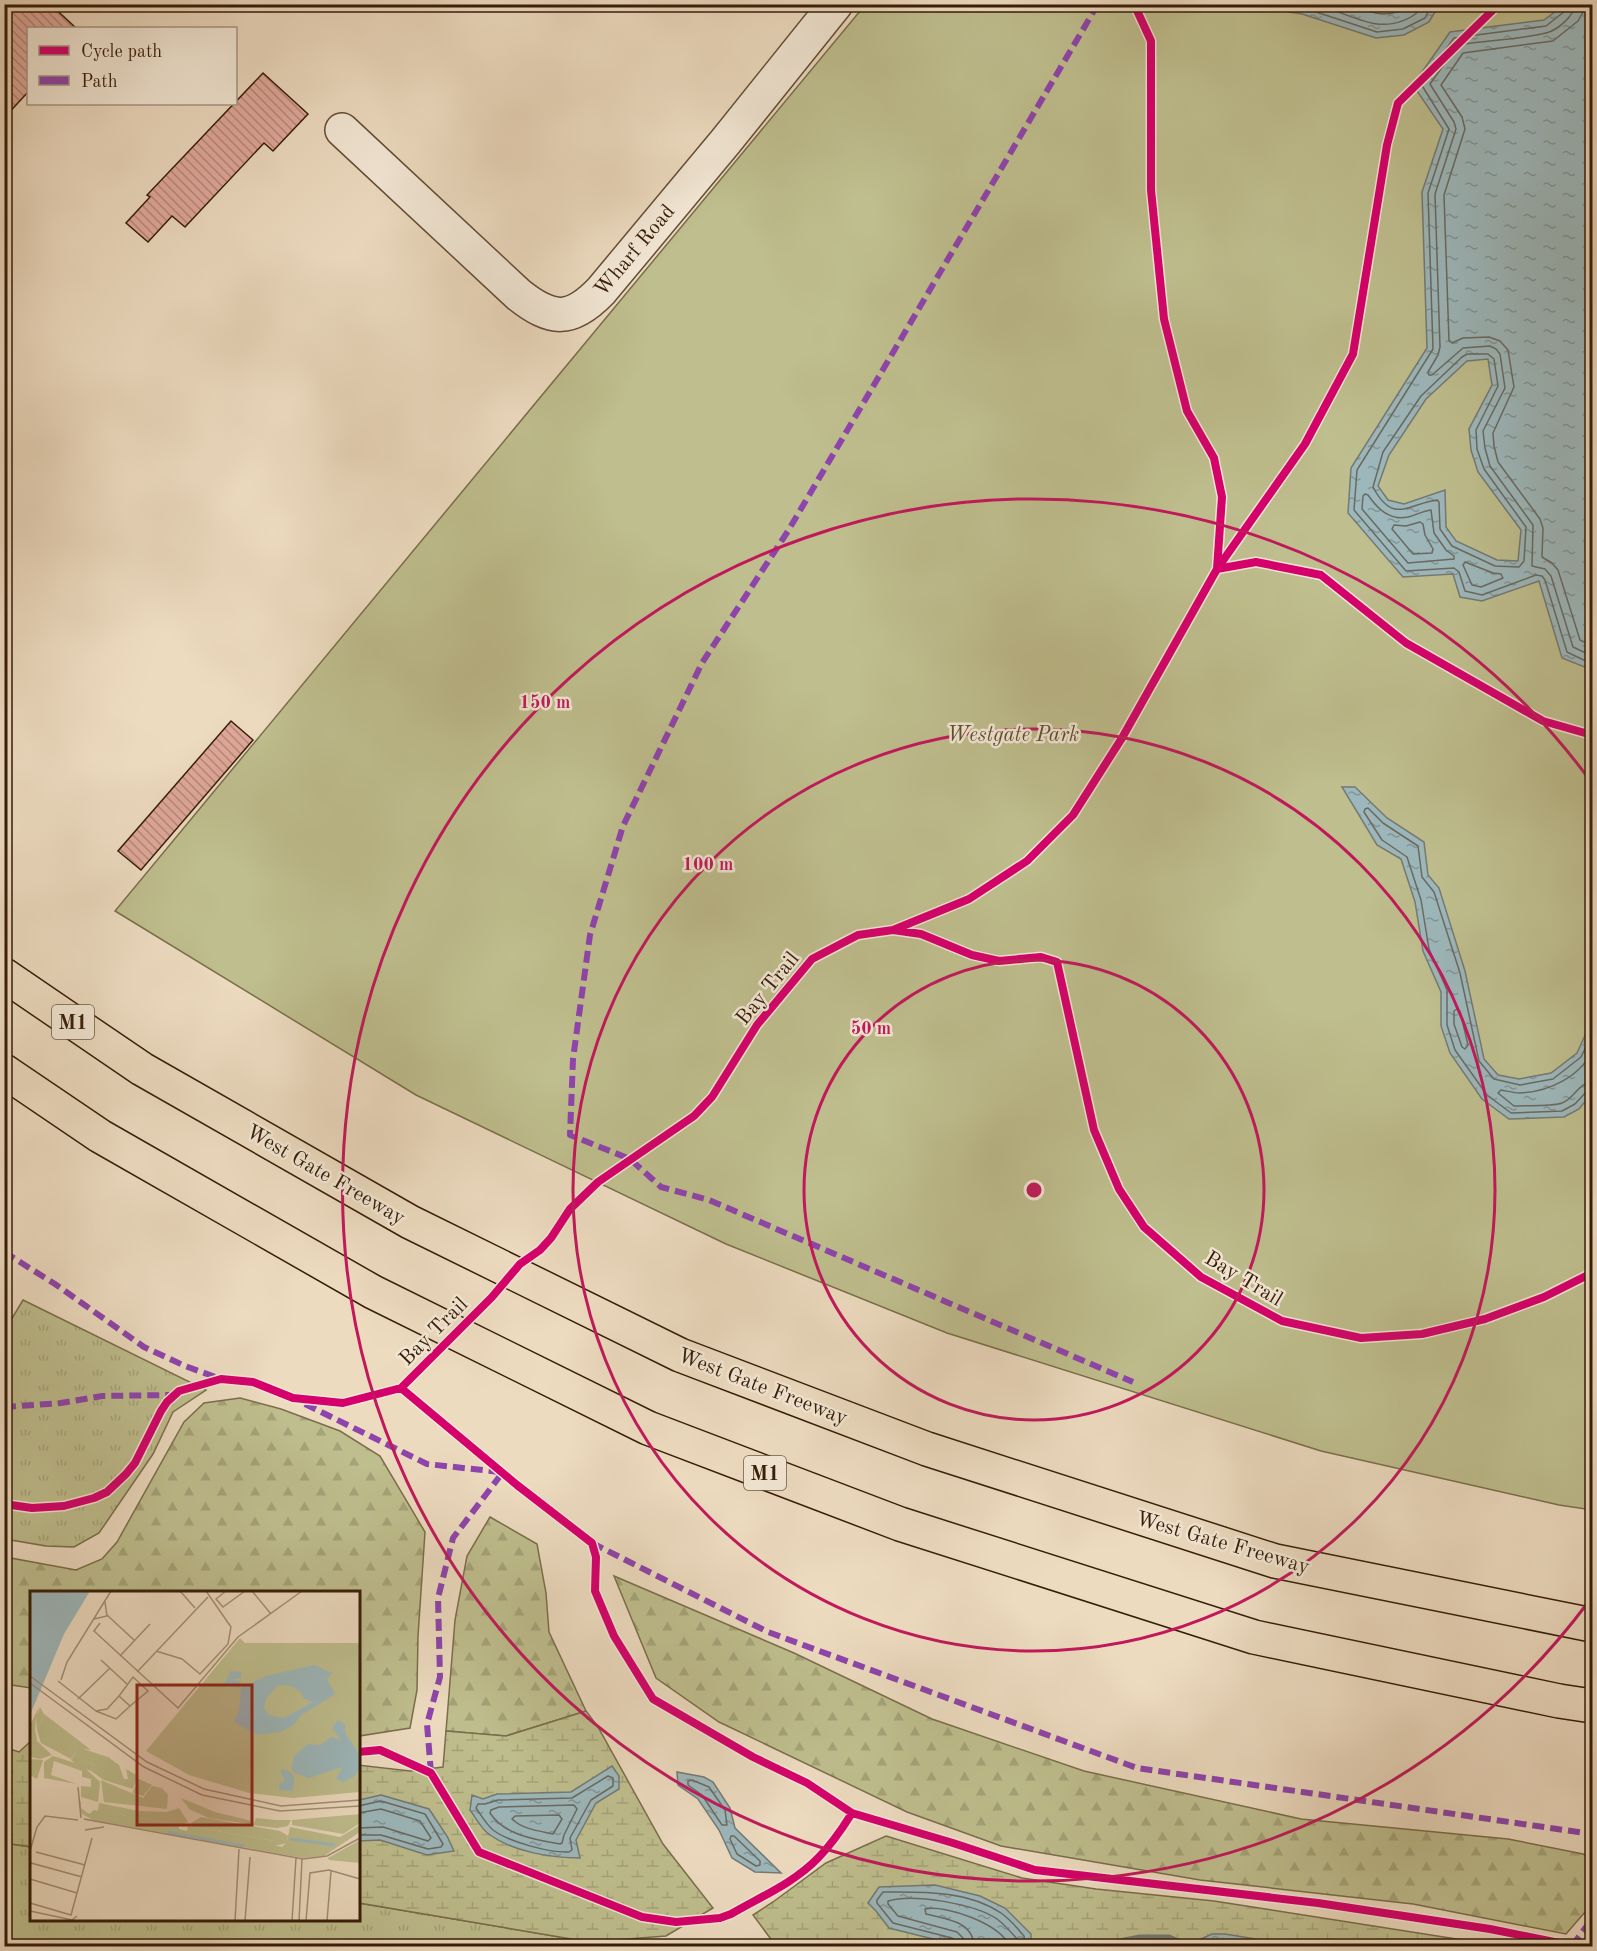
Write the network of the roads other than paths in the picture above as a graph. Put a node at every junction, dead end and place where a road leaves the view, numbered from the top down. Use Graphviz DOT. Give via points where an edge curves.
graph roads {
  1 [pos="836,4"];
  2 [pos="342,130"];
  3 [pos="4,975"];
  4 [pos="4,1071"];
  5 [pos="1593,1625"];
  6 [pos="1593,1706"];
  1 -- 2 [label="street, Wharf Road" via="601,291 580,309 565,315 549,314 519,296"];
  3 -- 5 [label="highway, West Gate Freeway / M1" via="142,1069 410,1222 680,1355 927,1449 1275,1561"];
  4 -- 6 [label="highway, M1" via="100,1136 373,1292 648,1428 900,1524 1254,1637"];
}
